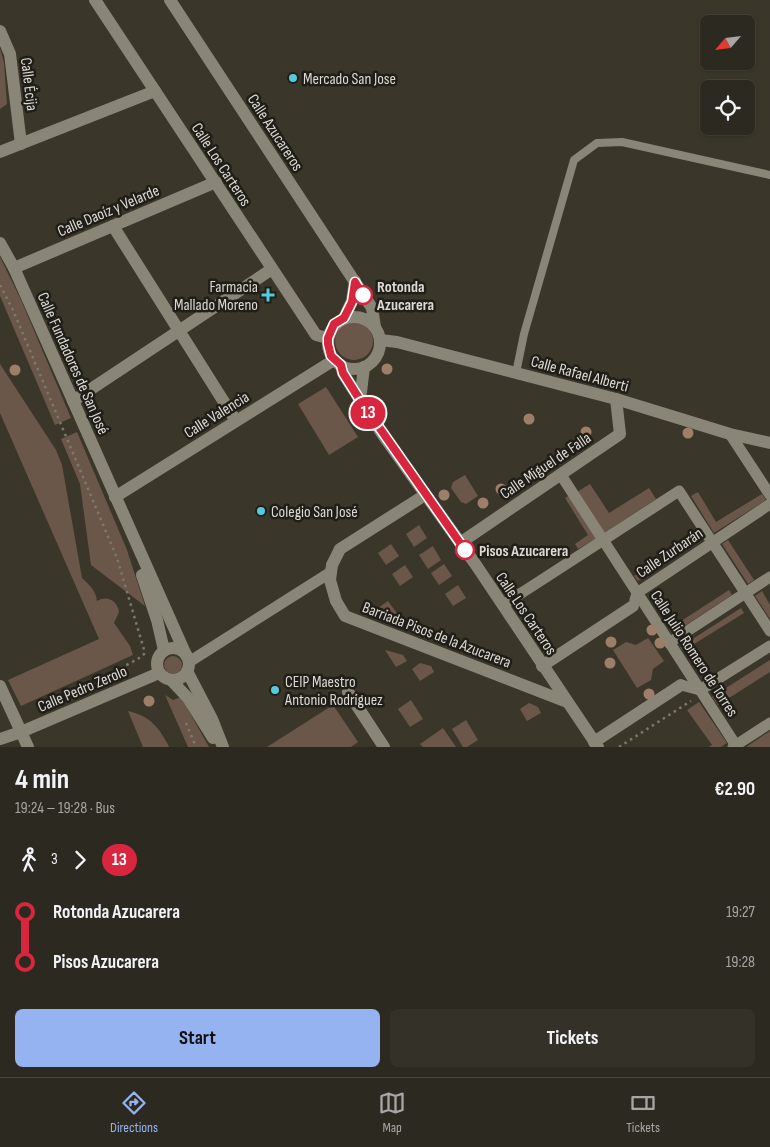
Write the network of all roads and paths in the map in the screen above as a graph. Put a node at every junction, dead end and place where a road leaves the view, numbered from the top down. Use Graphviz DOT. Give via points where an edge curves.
graph roads {
  1 [pos="95,0"];
  2 [pos="170,0"];
  3 [pos="0,31"];
  4 [pos="155,91"];
  5 [pos="21,144"];
  6 [pos="0,152"];
  7 [pos="770,175"];
  8 [pos="216,182"];
  9 [pos="114,226"];
  10 [pos="0,244"];
  11 [pos="14,268"];
  12 [pos="272,269"];
  13 [pos="355,282"];
  14 [pos="0,285"];
  15 [pos="344,318"];
  16 [pos="375,327"];
  17 [pos="180,331"];
  18 [pos="328,338"];
  19 [pos="380,340"];
  20 [pos="337,362"];
  21 [pos="364,367"];
  22 [pos="516,373"];
  23 [pos="616,399"];
  24 [pos="360,400"];
  25 [pos="73,401"];
  26 [pos="236,421"];
  27 [pos="730,434"];
  28 [pos="770,443"];
  29 [pos="561,475"];
  30 [pos="425,495"];
  31 [pos="770,495"];
  32 [pos="115,497"];
  33 [pos="770,504"];
  34 [pos="603,540"];
  35 [pos="713,542"];
  36 [pos="460,543"];
  37 [pos="331,572"];
  38 [pos="770,578"];
  39 [pos="637,593"];
  40 [pos="746,593"];
  41 [pos="503,605"];
  42 [pos="633,606"];
  43 [pos="770,630"];
  44 [pos="669,643"];
  45 [pos="770,646"];
  46 [pos="164,650"];
  47 [pos="145,653"];
  48 [pos="187,662"];
  49 [pos="542,666"];
  50 [pos="159,673"];
  51 [pos="171,680"];
  52 [pos="681,685"];
  53 [pos="0,686"];
  54 [pos="700,690"];
  55 [pos="348,692"];
  56 [pos="568,702"];
  57 [pos="186,723"];
  58 [pos="770,723"];
  59 [pos="20,733"];
  60 [pos="0,739"];
  61 [pos="0,743"];
  62 [pos="596,744"];
  63 [pos="735,746"];
  64 [pos="28,747"];
  65 [pos="196,747"];
  66 [pos="218,747"];
  67 [pos="223,747"];
  68 [pos="384,747"];
  1 -- 4 [label="street, Calle Los Carteros"];
  2 -- 13 [label="street, Calle Azucareros"];
  3 -- 5 [label="street, Calle Écija" via="10,54"];
  4 -- 5 [label="street"];
  4 -- 8 [label="street, Calle Los Carteros"];
  5 -- 6 [label="street"];
  7 -- 22 [label="lane" via="622,142 597,143 574,160 524,334"];
  8 -- 9 [label="street, Calle Daoíz y Velarde"];
  8 -- 12 [label="street, Calle Los Carteros"];
  9 -- 11 [label="street, Calle Daoíz y Velarde"];
  9 -- 17 [label="street"];
  10 -- 11 [label="street, Calle Fundadores de San José"];
  11 -- 25 [label="street, Calle Fundadores de San José"];
  12 -- 17 [label="street"];
  12 -- 18 [label="street, Calle Los Carteros" via="316,335"];
  13 -- 15 [label="street" via="352,302"];
  13 -- 16 [label="street, Calle Azucareros" via="372,308"];
  14 -- 47 [label="path" via="117,558"];
  15 -- 16 [label="street" via="358,316"];
  15 -- 18 [label="street" via="334,324"];
  16 -- 19 [label="street"];
  17 -- 25 [label="street"];
  17 -- 26 [label="street"];
  18 -- 20 [label="street"];
  19 -- 21 [label="street" via="379,351"];
  19 -- 22 [label="street, Calle Rafael Alberti"];
  20 -- 21 [label="street" via="351,369"];
  20 -- 24 [label="street, Calle Los Carteros"];
  20 -- 26 [label="street, Calle Valencia"];
  21 -- 24 [label="street"];
  22 -- 23 [label="street, Calle Rafael Alberti"];
  23 -- 27 [label="street, Calle Rafael Alberti"];
  23 -- 29 [label="street, Calle Miguel de Falla" via="620,434"];
  24 -- 30 [label="street, Calle Los Carteros"];
  25 -- 32 [label="street, Calle Fundadores de San José"];
  26 -- 32 [label="street, Calle Valencia"];
  27 -- 28 [label="street, Calle Rafael Alberti"];
  27 -- 31 [label="street"];
  29 -- 34 [label="street, Calle Julio Romero de Torres"];
  29 -- 36 [label="street, Calle Miguel de Falla"];
  30 -- 36 [label="street, Calle Los Carteros"];
  30 -- 37 [label="street, Barriada Pisos de la Azucarera" via="340,549"];
  32 -- 46 [label="street, Calle Fundadores de San José" via="158,620"];
  32 -- 48 [label="street, Calle Fundadores de San José"];
  33 -- 35 [label="street, Calle Zurbarán"];
  34 -- 35 [label="street" via="680,490"];
  34 -- 39 [label="street, Calle Julio Romero de Torres"];
  34 -- 41 [label="street"];
  35 -- 39 [label="street, Calle Zurbarán"];
  35 -- 40 [label="street"];
  36 -- 41 [label="street, Calle Los Carteros"];
  37 -- 48 [label="street"];
  37 -- 56 [label="street, Barriada Pisos de la Azucarera" via="336,602 345,616"];
  38 -- 40 [label="street"];
  39 -- 42 [label="street, Calle Zurbarán"];
  39 -- 44 [label="street, Calle Julio Romero de Torres"];
  40 -- 43 [label="street"];
  40 -- 44 [label="street"];
  41 -- 49 [label="street, Calle Los Carteros"];
  42 -- 49 [label="street, Calle Zurbarán"];
  44 -- 54 [label="street, Calle Julio Romero de Torres"];
  45 -- 54 [label="street"];
  46 -- 48 [label="street" via="178,649"];
  46 -- 50 [label="street" via="157,658"];
  48 -- 51 [label="street" via="180,678"];
  48 -- 67 [label="street, Calle Fundadores de San José"];
  49 -- 56 [label="street, Calle Los Carteros"];
  50 -- 51 [label="street"];
  50 -- 59 [label="street, Calle Pedro Zerolo"];
  51 -- 66 [label="street" via="188,698"];
  52 -- 54 [label="street"];
  52 -- 62 [label="street"];
  53 -- 59 [label="street"];
  54 -- 63 [label="street, Calle Julio Romero de Torres"];
  55 -- 68 [label="street"];
  56 -- 62 [label="street, Calle Los Carteros"];
  57 -- 65 [label="path"];
  58 -- 63 [label="street"];
  59 -- 60 [label="street, Calle Pedro Zerolo"];
  59 -- 61 [label="street, Calle Pedro Zerolo"];
  59 -- 64 [label="street"];
}
